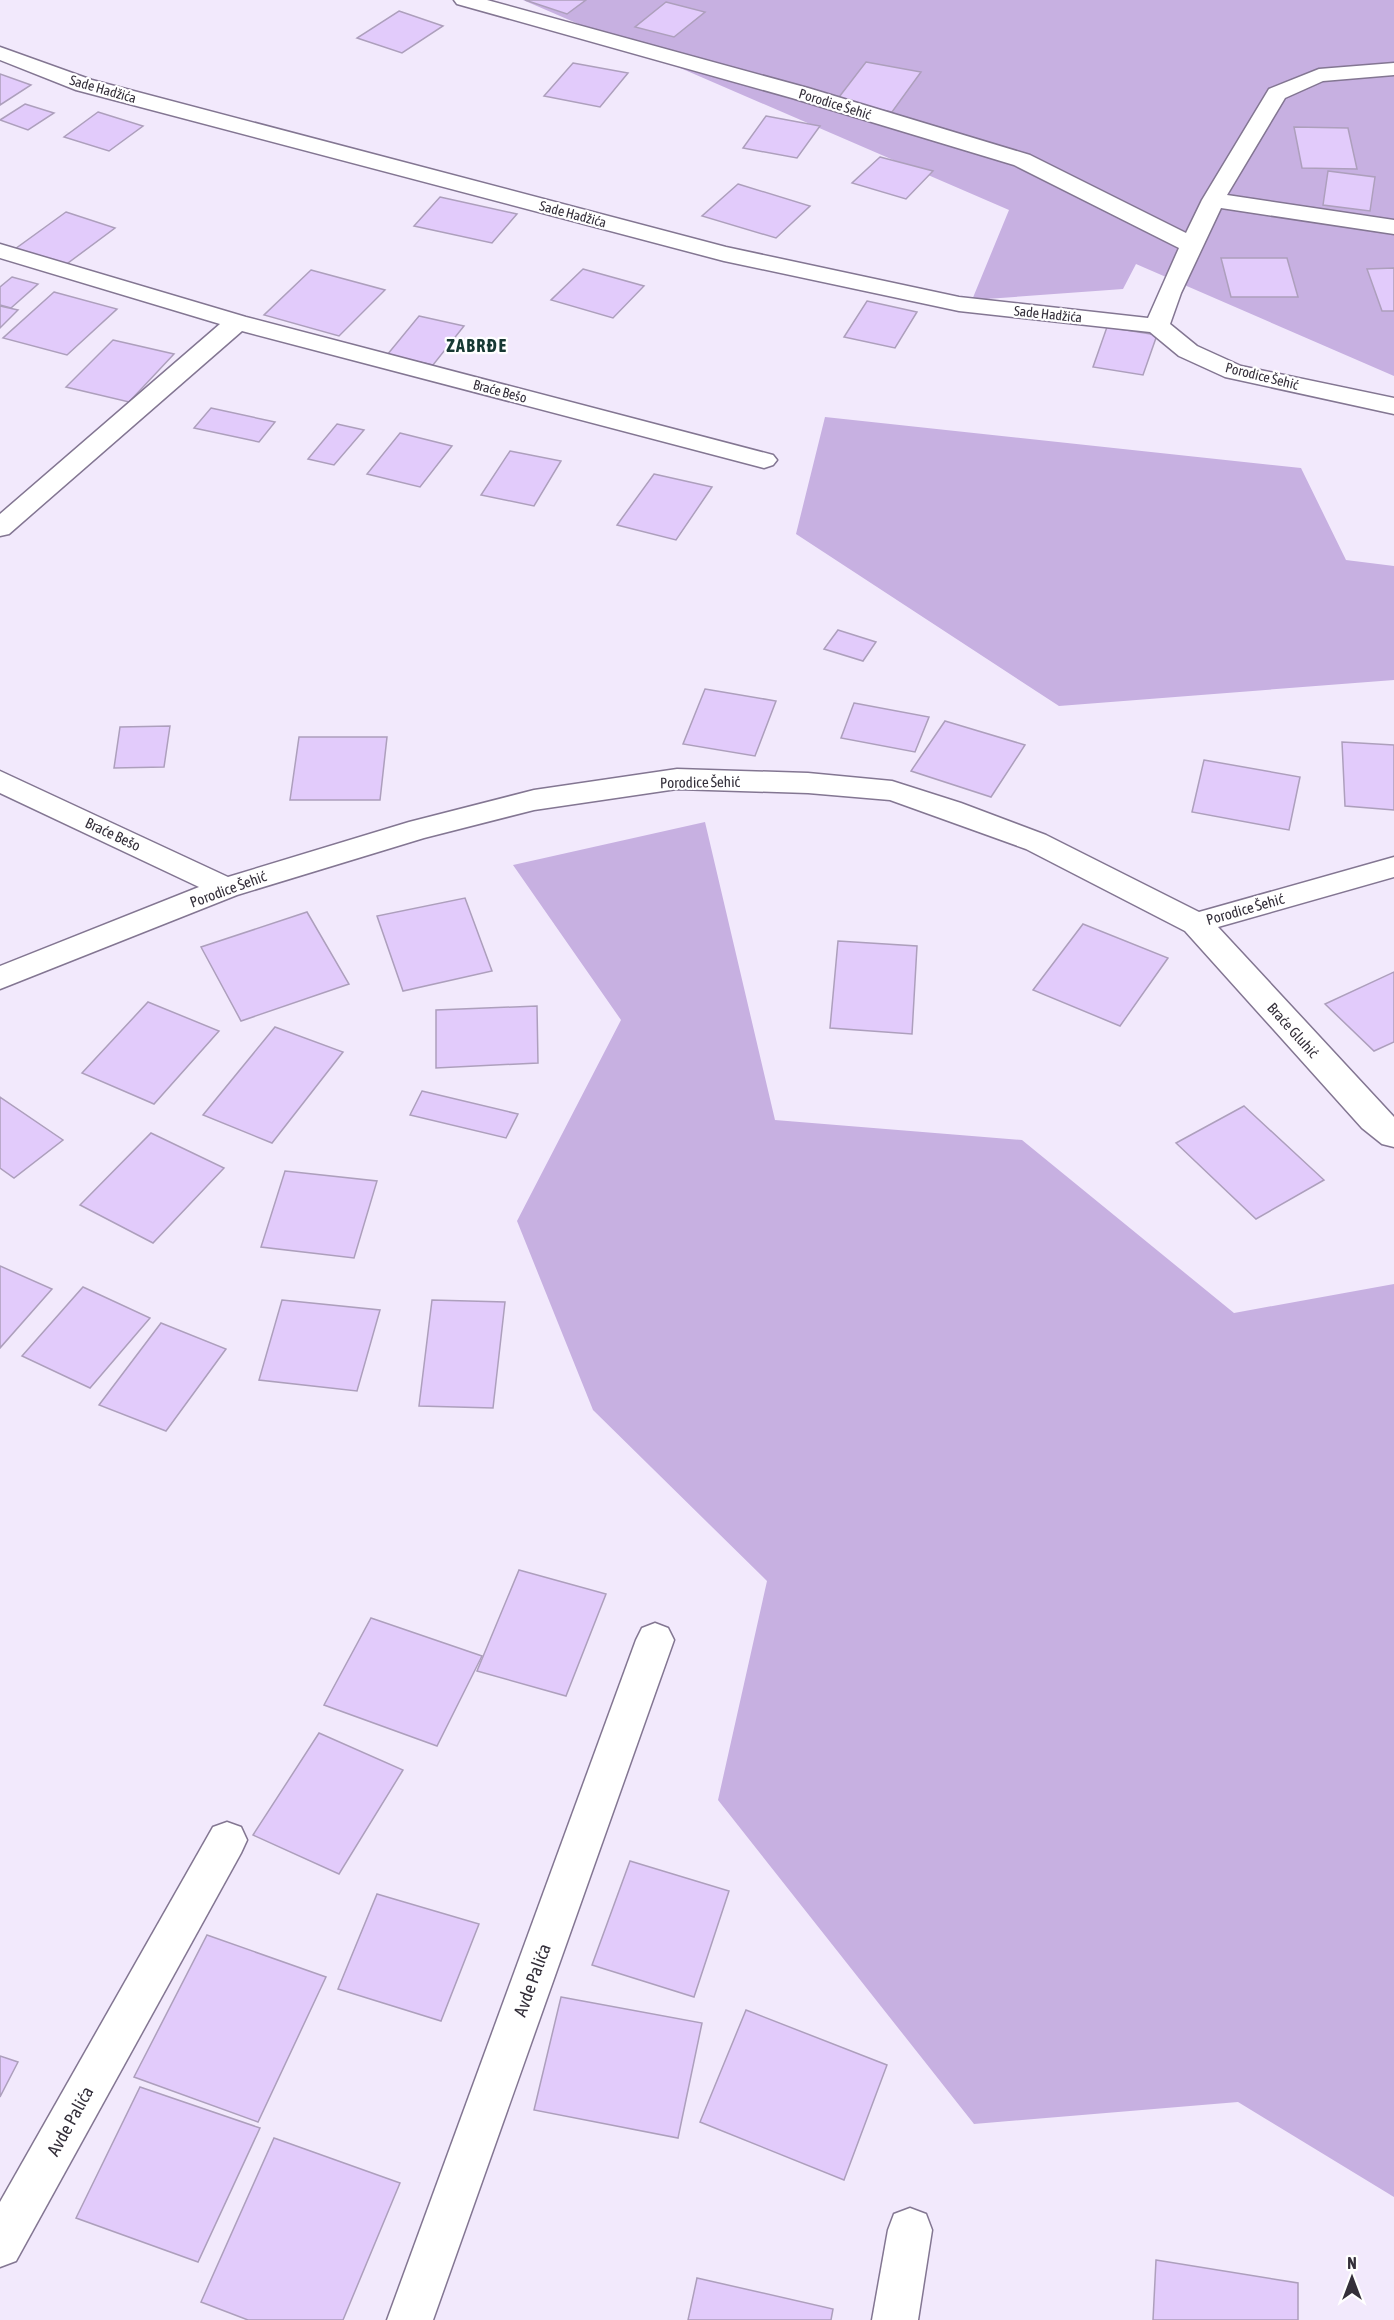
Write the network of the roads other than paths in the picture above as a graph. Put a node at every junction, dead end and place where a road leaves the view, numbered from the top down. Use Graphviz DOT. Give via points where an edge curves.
graph roads {
  1 [pos="464,0"];
  2 [pos="0,53"];
  3 [pos="1394,69"];
  4 [pos="1213,200"];
  5 [pos="1394,227"];
  6 [pos="1191,245"];
  7 [pos="0,251"];
  8 [pos="237,322"];
  9 [pos="1157,326"];
  10 [pos="1394,406"];
  11 [pos="764,460"];
  12 [pos="1,527"];
  13 [pos="0,781"];
  14 [pos="1394,867"];
  15 [pos="226,888"];
  16 [pos="1196,923"];
  17 [pos="0,978"];
  18 [pos="1394,1135"];
  19 [pos="655,1640"];
  20 [pos="227,1840"];
  21 [pos="910,2230"];
  22 [pos="0,2245"];
  23 [pos="410,2320"];
  24 [pos="895,2320"];
  1 -- 6 [label="street, Porodice Šehić" via="800,93 1022,160"];
  2 -- 9 [label="street, Sade Hadžića" via="84,86 724,254 959,304"];
  3 -- 4 [label="street" via="1319,75 1277,94"];
  4 -- 5 [label="street"];
  4 -- 6 [label="street"];
  6 -- 9 [label="street"];
  7 -- 8 [label="street, Braće Bešo"];
  8 -- 11 [label="street, Braće Bešo"];
  8 -- 12 [label="street"];
  9 -- 10 [label="street, Porodice Šehić" via="1188,351 1234,372"];
  13 -- 15 [label="street, Braće Bešo"];
  14 -- 16 [label="street, Porodice Šehić"];
  15 -- 16 [label="street, Porodice Šehić" via="420,829 534,800 677,779 808,783 892,791 951,810 1036,842"];
  15 -- 17 [label="street, Porodice Šehić"];
  16 -- 18 [label="street, Braće Gluhić" via="1374,1119"];
  19 -- 23 [label="street, Avde Palića"];
  20 -- 22 [label="street, Avde Palića"];
  21 -- 24 [label="street"];
}
